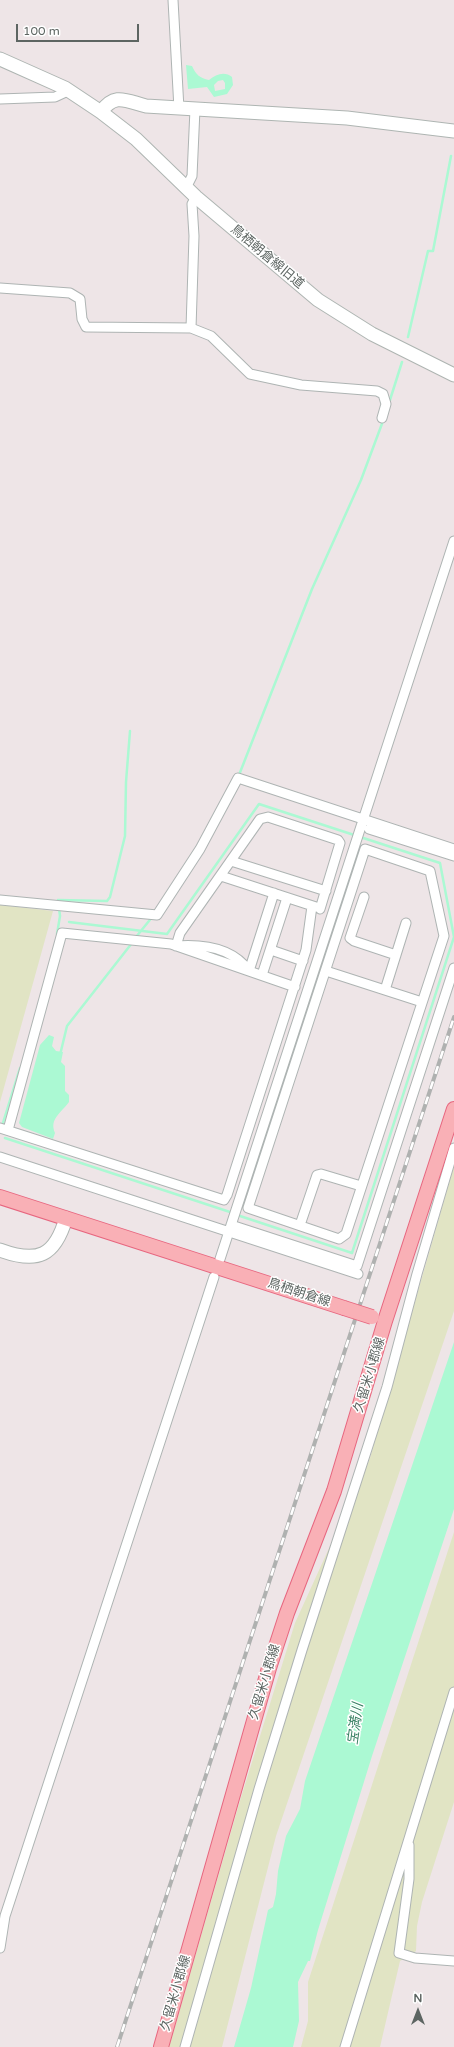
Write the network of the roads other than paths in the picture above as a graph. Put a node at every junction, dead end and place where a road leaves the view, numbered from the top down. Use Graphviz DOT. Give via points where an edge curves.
graph roads {
  1 [pos="173,0"];
  2 [pos="0,58"];
  3 [pos="68,91"];
  4 [pos="0,99"];
  5 [pos="179,109"];
  6 [pos="194,109"];
  7 [pos="101,112"];
  8 [pos="454,131"];
  9 [pos="187,186"];
  10 [pos="196,197"];
  11 [pos="0,288"];
  12 [pos="191,328"];
  13 [pos="454,375"];
  14 [pos="382,418"];
  15 [pos="454,541"];
  16 [pos="362,820"];
  17 [pos="369,829"];
  18 [pos="448,850"];
  19 [pos="454,856"];
  20 [pos="231,861"];
  21 [pos="221,876"];
  22 [pos="326,891"];
  23 [pos="274,894"];
  24 [pos="364,897"];
  25 [pos="287,898"];
  26 [pos="0,900"];
  27 [pos="316,907"];
  28 [pos="332,913"];
  29 [pos="344,917"];
  30 [pos="406,923"];
  31 [pos="176,946"];
  32 [pos="271,950"];
  33 [pos="396,955"];
  34 [pos="303,961"];
  35 [pos="454,968"];
  36 [pos="249,971"];
  37 [pos="326,971"];
  38 [pos="262,975"];
  39 [pos="295,987"];
  40 [pos="385,990"];
  41 [pos="422,1002"];
  42 [pos="454,1109"];
  43 [pos="4,1129"];
  44 [pos="454,1148"];
  45 [pos="0,1157"];
  46 [pos="361,1186"];
  47 [pos="0,1196"];
  48 [pos="66,1218"];
  49 [pos="300,1225"];
  50 [pos="230,1228"];
  51 [pos="0,1250"];
  52 [pos="220,1259"];
  53 [pos="358,1274"];
  54 [pos="214,1277"];
  55 [pos="379,1319"];
  56 [pos="454,1692"];
  57 [pos="410,1836"];
  58 [pos="0,1948"];
  59 [pos="454,1962"];
  60 [pos="161,2047"];
  61 [pos="185,2047"];
  62 [pos="345,2047"];
  1 -- 5 [label="street"];
  2 -- 3 [label="street, 鳥栖朝倉線旧道" via="38,74"];
  3 -- 4 [label="street" via="55,97"];
  3 -- 7 [label="street, 鳥栖朝倉線旧道"];
  5 -- 6 [label="street"];
  5 -- 7 [label="street" via="146,106 118,99 108,102"];
  6 -- 8 [label="street" via="347,118"];
  6 -- 9 [label="street" via="192,176"];
  7 -- 9 [label="street, 鳥栖朝倉線旧道"];
  9 -- 10 [label="street, 鳥栖朝倉線旧道"];
  10 -- 12 [label="street" via="192,204 194,236"];
  10 -- 13 [label="street, 鳥栖朝倉線旧道" via="318,300 372,334"];
  11 -- 12 [label="street" via="70,293 80,299 82,319 86,327"];
  12 -- 14 [label="street" via="211,336 250,374 301,385 377,391 383,394 386,404"];
  15 -- 16 [label="street"];
  16 -- 18 [label="street"];
  16 -- 26 [label="street" via="238,778 200,849 158,915"];
  16 -- 28 [label="street"];
  17 -- 18 [label="street"];
  18 -- 19 [label="street"];
  20 -- 21 [label="street"];
  20 -- 22 [label="street"];
  20 -- 22 [label="street" via="260,819 268,817 338,840 340,843"];
  21 -- 23 [label="street"];
  21 -- 31 [label="street" via="180,933"];
  22 -- 27 [label="street"];
  23 -- 25 [label="street"];
  23 -- 36 [label="street"];
  24 -- 33 [label="street" via="350,938"];
  25 -- 27 [label="street"];
  25 -- 32 [label="street"];
  27 -- 28 [label="street"];
  27 -- 34 [label="street"];
  28 -- 29 [label="street"];
  28 -- 50 [label="street"];
  29 -- 37 [label="street"];
  29 -- 41 [label="street" via="365,849 430,871 444,936"];
  30 -- 33 [label="street"];
  31 -- 36 [label="street"];
  31 -- 43 [label="street" via="62,933"];
  32 -- 34 [label="street"];
  32 -- 38 [label="street"];
  33 -- 40 [label="street"];
  34 -- 39 [label="street"];
  35 -- 50 [label="street" via="357,1266"];
  36 -- 38 [label="street"];
  37 -- 40 [label="street"];
  37 -- 49 [label="street" via="248,1208"];
  38 -- 39 [label="street"];
  39 -- 43 [label="street" via="224,1200"];
  40 -- 41 [label="street"];
  41 -- 46 [label="street"];
  42 -- 55 [label="main road"];
  44 -- 61 [label="street" via="387,1387 259,1789"];
  45 -- 50 [label="street"];
  46 -- 49 [label="street" via="321,1174 316,1175"];
  46 -- 49 [label="street" via="343,1238"];
  47 -- 48 [label="main road, 鳥栖朝倉線"];
  48 -- 51 [label="street" via="56,1245 45,1253 30,1256 14,1255"];
  48 -- 55 [label="main road, 鳥栖朝倉線, bridge"];
  50 -- 52 [label="street"];
  50 -- 53 [label="street"];
  54 -- 58 [label="street" via="5,1916"];
  55 -- 60 [label="main road, 久留米小郡線" via="334,1491 287,1613 269,1668 228,1803"];
  56 -- 57 [label="street"];
  57 -- 59 [label="street" via="410,1865 399,1953 415,1958"];
  57 -- 62 [label="street"];
}
